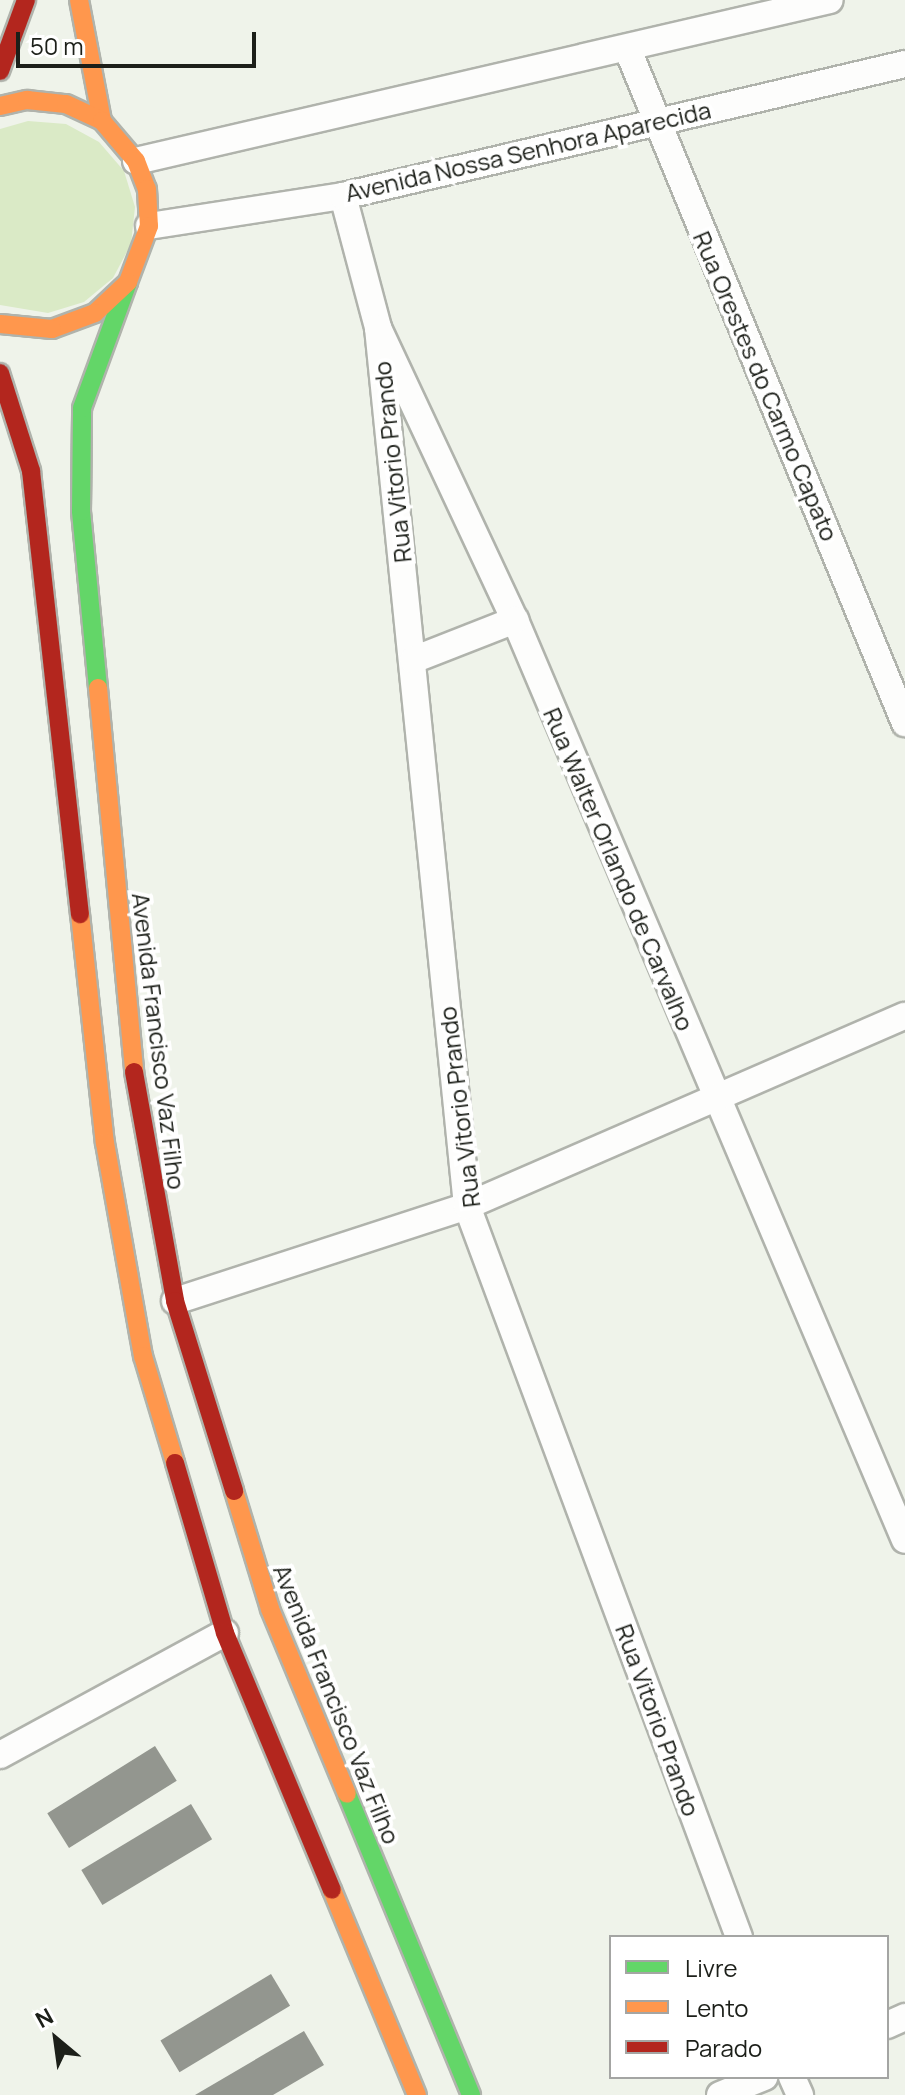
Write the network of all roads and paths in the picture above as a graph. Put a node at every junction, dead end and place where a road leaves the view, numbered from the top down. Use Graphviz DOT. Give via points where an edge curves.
graph roads {
  1 [pos="26,0"];
  2 [pos="79,0"];
  3 [pos="830,0"];
  4 [pos="628,50"];
  5 [pos="905,64"];
  6 [pos="0,71"];
  7 [pos="0,106"];
  8 [pos="655,120"];
  9 [pos="102,121"];
  10 [pos="136,161"];
  11 [pos="343,196"];
  12 [pos="149,226"];
  13 [pos="128,282"];
  14 [pos="0,324"];
  15 [pos="378,328"];
  16 [pos="0,373"];
  17 [pos="515,620"];
  18 [pos="413,660"];
  19 [pos="905,723"];
  20 [pos="905,1016"];
  21 [pos="714,1099"];
  22 [pos="467,1206"];
  23 [pos="175,1301"];
  24 [pos="905,1540"];
  25 [pos="225,1633"];
  26 [pos="0,1755"];
  27 [pos="738,1935"];
  28 [pos="759,2079"];
  29 [pos="417,2095"];
  30 [pos="471,2095"];
  31 [pos="720,2095"];
  1 -- 6 [label="main road"];
  2 -- 9 [label="main road"];
  3 -- 4 [label="street"];
  4 -- 8 [label="street, Rua Orestes do Carmo Capato"];
  4 -- 10 [label="street"];
  5 -- 8 [label="street, Avenida Nossa Senhora Aparecida"];
  7 -- 9 [label="main road" via="27,100 66,104"];
  8 -- 11 [label="street, Avenida Nossa Senhora Aparecida"];
  8 -- 19 [label="street, Rua Orestes do Carmo Capato"];
  9 -- 10 [label="main road"];
  10 -- 12 [label="main road" via="147,189"];
  11 -- 12 [label="street, Avenida Nossa Senhora Aparecida"];
  11 -- 15 [label="street, Rua Walter Orlando de Carvalho"];
  12 -- 13 [label="main road, Avenida Francisco Vaz Filho"];
  13 -- 14 [label="main road" via="95,313 52,329"];
  13 -- 23 [label="main road, Avenida Francisco Vaz Filho" via="82,408 81,511 136,1089"];
  15 -- 17 [label="street, Rua Walter Orlando de Carvalho"];
  15 -- 18 [label="street, Rua Vitorio Prando"];
  16 -- 25 [label="main road" via="31,471 108,1158 143,1356"];
  17 -- 18 [label="street"];
  17 -- 21 [label="street, Rua Walter Orlando de Carvalho"];
  18 -- 22 [label="street, Rua Vitorio Prando"];
  20 -- 21 [label="street"];
  21 -- 22 [label="street"];
  21 -- 24 [label="street, Rua Walter Orlando de Carvalho"];
  22 -- 23 [label="street"];
  22 -- 27 [label="street, Rua Vitorio Prando"];
  23 -- 30 [label="main road, Avenida Francisco Vaz Filho" via="270,1609"];
  25 -- 26 [label="street"];
  25 -- 29 [label="main road"];
  28 -- 31 [label="street"];
}
